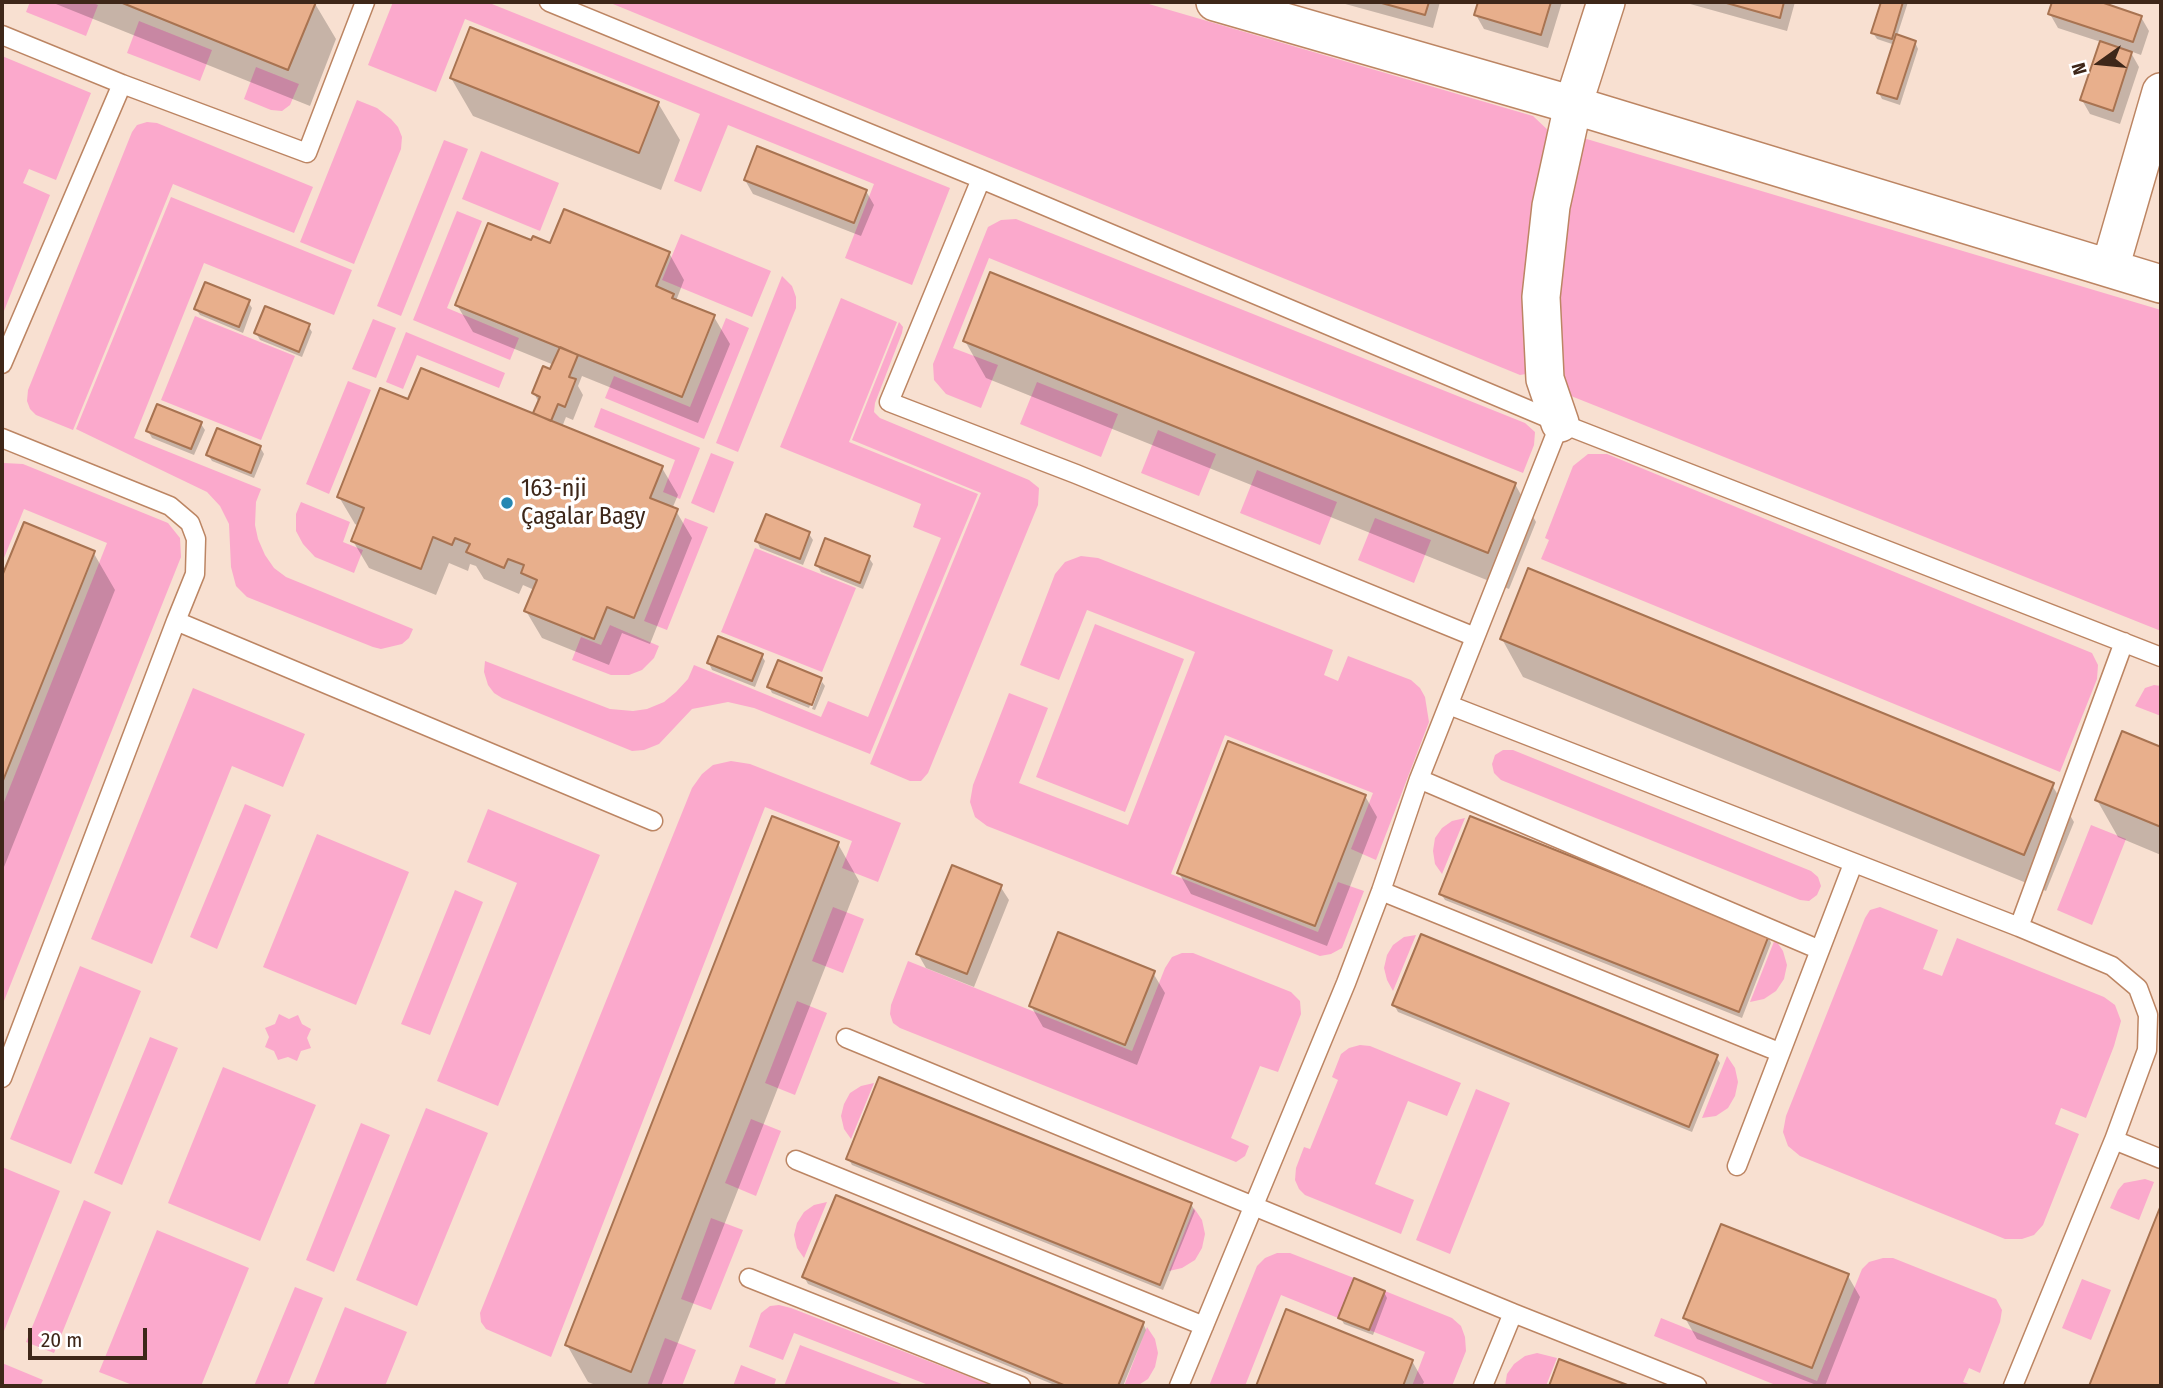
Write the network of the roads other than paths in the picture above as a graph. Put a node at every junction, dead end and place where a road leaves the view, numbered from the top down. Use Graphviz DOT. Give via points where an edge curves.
graph roads {
  1 [pos="365,2"];
  2 [pos="549,2"];
  3 [pos="1215,2"];
  4 [pos="1606,2"];
  5 [pos="2,35"];
  6 [pos="122,84"];
  7 [pos="2161,92"];
  8 [pos="1573,105"];
  9 [pos="981,180"];
  10 [pos="2110,268"];
  11 [pos="2161,284"];
  12 [pos="2,364"];
  13 [pos="1560,423"];
  14 [pos="2,438"];
  15 [pos="176,621"];
  16 [pos="1475,637"];
  17 [pos="2124,642"];
  18 [pos="2161,657"];
  19 [pos="1448,705"];
  20 [pos="1419,779"];
  21 [pos="653,821"];
  22 [pos="1853,864"];
  23 [pos="1381,891"];
  24 [pos="2019,927"];
  25 [pos="1820,950"];
  26 [pos="846,1038"];
  27 [pos="1779,1052"];
  28 [pos="2,1078"];
  29 [pos="2114,1140"];
  30 [pos="2161,1159"];
  31 [pos="796,1160"];
  32 [pos="1737,1166"];
  33 [pos="1254,1206"];
  34 [pos="749,1278"];
  35 [pos="1513,1313"];
  36 [pos="1204,1326"];
  37 [pos="1021,1386"];
  38 [pos="1179,1386"];
  39 [pos="1483,1386"];
  40 [pos="1697,1386"];
  41 [pos="2013,1386"];
  1 -- 6 [label="lane" via="307,153"];
  2 -- 9 [label="lane"];
  3 -- 8 [label="street"];
  4 -- 8 [label="street"];
  5 -- 6 [label="lane"];
  6 -- 12 [label="lane"];
  7 -- 10 [label="street"];
  8 -- 10 [label="street"];
  8 -- 13 [label="street" via="1551,206 1541,297 1545,379"];
  9 -- 13 [label="lane"];
  9 -- 16 [label="lane" via="889,402"];
  10 -- 11 [label="street"];
  13 -- 16 [label="lane"];
  13 -- 17 [label="lane"];
  14 -- 15 [label="lane" via="170,506 190,523 196,539 195,574"];
  15 -- 21 [label="lane"];
  15 -- 28 [label="lane"];
  16 -- 19 [label="lane"];
  17 -- 18 [label="lane"];
  17 -- 24 [label="lane"];
  19 -- 20 [label="lane"];
  19 -- 22 [label="lane"];
  20 -- 23 [label="lane"];
  20 -- 25 [label="lane"];
  22 -- 24 [label="lane"];
  22 -- 25 [label="lane"];
  23 -- 27 [label="lane"];
  23 -- 33 [label="lane"];
  24 -- 29 [label="lane" via="2112,966 2138,988 2148,1014 2147,1050"];
  25 -- 27 [label="lane"];
  26 -- 33 [label="lane"];
  27 -- 32 [label="lane"];
  29 -- 30 [label="lane"];
  29 -- 41 [label="lane"];
  31 -- 36 [label="lane"];
  33 -- 35 [label="lane"];
  33 -- 36 [label="lane"];
  34 -- 37 [label="lane"];
  35 -- 39 [label="lane"];
  35 -- 40 [label="lane"];
  36 -- 38 [label="lane"];
}
